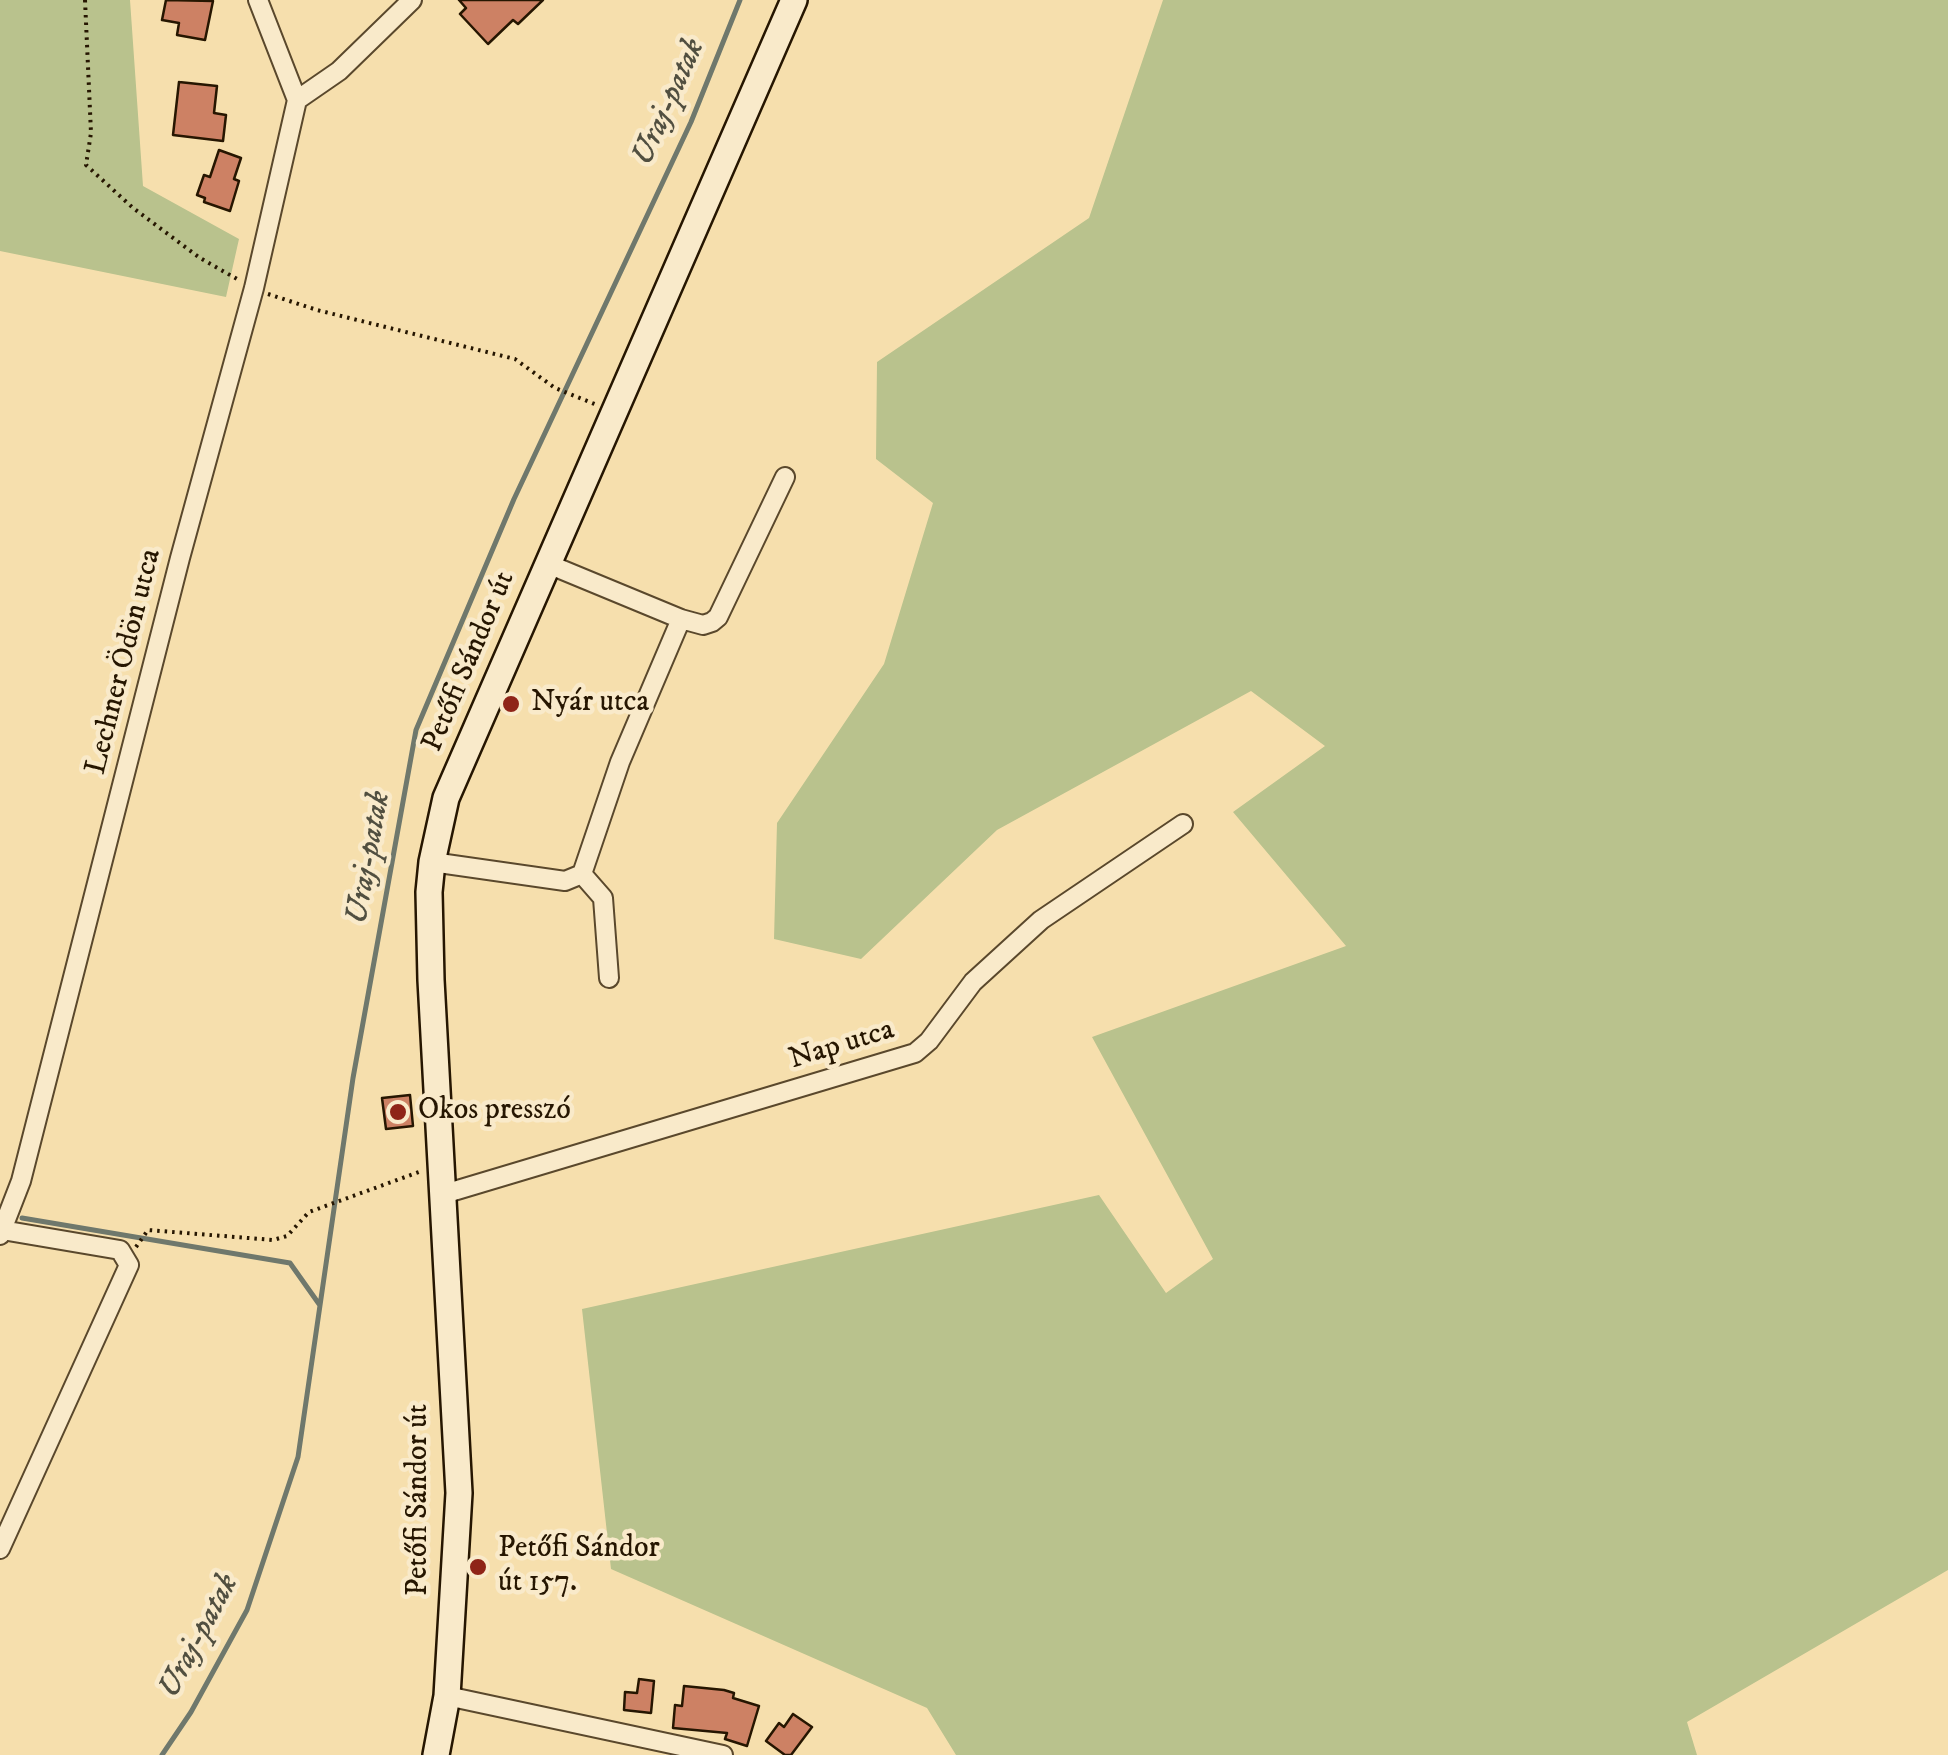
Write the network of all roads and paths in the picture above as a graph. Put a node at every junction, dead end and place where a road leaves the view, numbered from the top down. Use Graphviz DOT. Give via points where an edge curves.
graph roads {
  1 [pos="85,0"];
  2 [pos="258,0"];
  3 [pos="412,0"];
  4 [pos="794,0"];
  5 [pos="297,100"];
  6 [pos="254,288"];
  7 [pos="572,396"];
  8 [pos="785,477"];
  9 [pos="548,564"];
  10 [pos="680,618"];
  11 [pos="1184,824"];
  12 [pos="432,862"];
  13 [pos="582,874"];
  14 [pos="609,978"];
  15 [pos="443,1163"];
  16 [pos="444,1194"];
  17 [pos="1,1232"];
  18 [pos="135,1248"];
  19 [pos="0,1549"];
  20 [pos="447,1696"];
  21 [pos="436,1755"];
  22 [pos="723,1755"];
  1 -- 6 [label="path" via="86,165 200,258"];
  2 -- 5 [label="street"];
  3 -- 5 [label="street" via="329,80"];
  4 -- 9 [label="street, Petőfi Sándor út"];
  5 -- 6 [label="street, Lechner Ödön utca"];
  6 -- 7 [label="path" via="515,358"];
  6 -- 17 [label="street, Lechner Ödön utca" via="21,1181"];
  8 -- 10 [label="street" via="718,617 703,625"];
  9 -- 10 [label="street"];
  9 -- 12 [label="street, Petőfi Sándor út" via="446,798"];
  10 -- 13 [label="street"];
  11 -- 16 [label="street, Nap utca" via="1041,920 973,982 915,1053"];
  12 -- 13 [label="street" via="565,881"];
  12 -- 15 [label="street, Petőfi Sándor út"];
  13 -- 14 [label="street" via="603,898"];
  15 -- 16 [label="street, Petőfi Sándor út"];
  15 -- 18 [label="path" via="309,1212 287,1236 148,1230"];
  16 -- 20 [label="street, Petőfi Sándor út" via="459,1493"];
  17 -- 19 [label="street" via="120,1250 129,1265"];
  20 -- 21 [label="street, Petőfi Sándor út"];
  20 -- 22 [label="street"];
}
